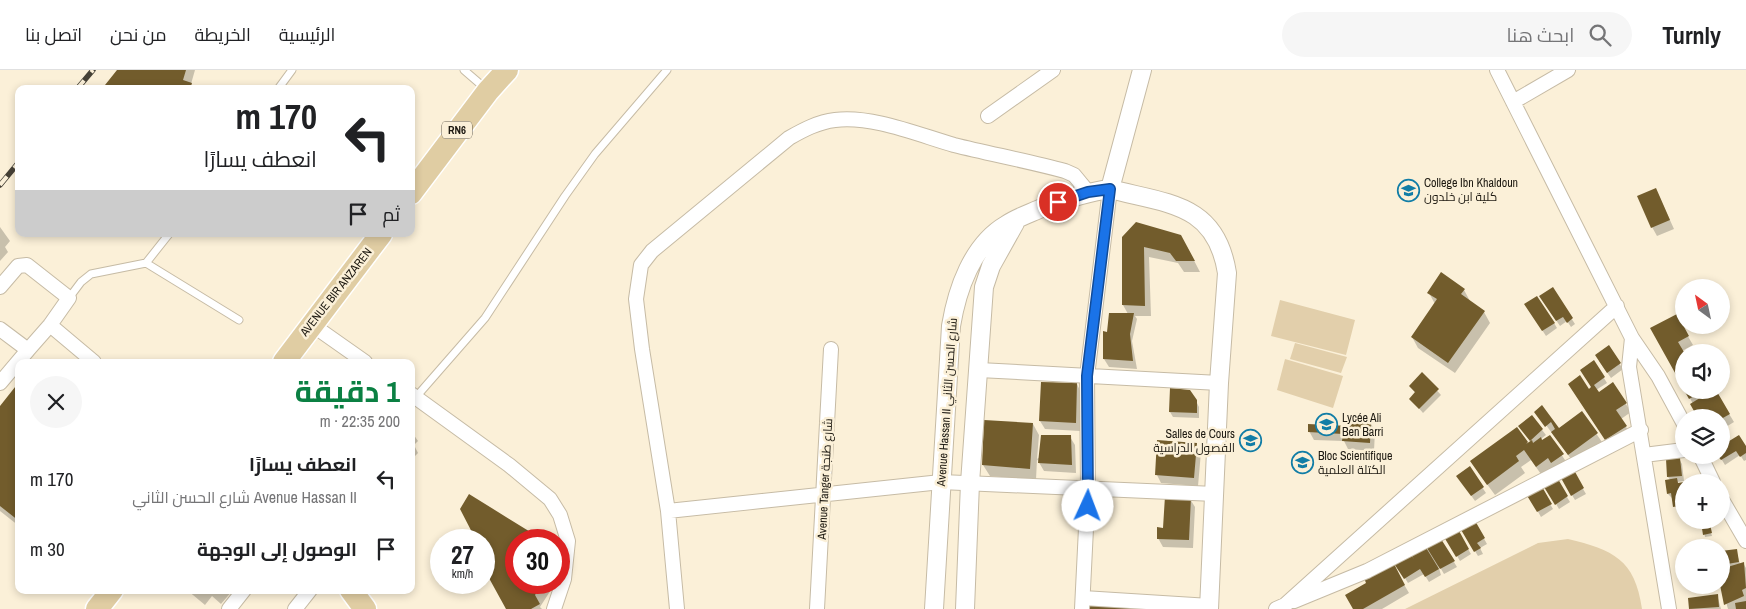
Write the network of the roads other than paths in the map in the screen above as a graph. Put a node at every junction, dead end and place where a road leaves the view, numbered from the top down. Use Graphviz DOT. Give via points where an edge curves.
graph roads {
  1 [pos="292,70"];
  2 [pos="464,70"];
  3 [pos="507,70"];
  4 [pos="667,70"];
  5 [pos="1053,70"];
  6 [pos="1142,70"];
  7 [pos="1497,70"];
  8 [pos="1568,70"];
  9 [pos="281,85"];
  10 [pos="488,91"];
  11 [pos="1513,102"];
  12 [pos="988,116"];
  13 [pos="415,188"];
  14 [pos="1110,189"];
  15 [pos="1088,192"];
  16 [pos="1018,218"];
  17 [pos="167,237"];
  18 [pos="379,237"];
  19 [pos="146,264"];
  20 [pos="0,287"];
  21 [pos="69,298"];
  22 [pos="1617,306"];
  23 [pos="239,320"];
  24 [pos="311,324"];
  25 [pos="50,325"];
  26 [pos="0,330"];
  27 [pos="1632,338"];
  28 [pos="831,349"];
  29 [pos="28,350"];
  30 [pos="285,358"];
  31 [pos="20,359"];
  32 [pos="90,359"];
  33 [pos="361,359"];
  34 [pos="15,365"];
  35 [pos="979,370"];
  36 [pos="1087,376"];
  37 [pos="0,383"];
  38 [pos="1219,383"];
  39 [pos="415,394"];
  40 [pos="415,396"];
  41 [pos="1676,409"];
  42 [pos="1641,430"];
  43 [pos="1675,451"];
  44 [pos="1644,455"];
  45 [pos="941,482"];
  46 [pos="970,483"];
  47 [pos="1088,488"];
  48 [pos="1215,494"];
  49 [pos="825,495"];
  50 [pos="668,511"];
  51 [pos="1730,513"];
  52 [pos="1746,541"];
  53 [pos="109,594"];
  54 [pos="241,594"];
  55 [pos="307,594"];
  56 [pos="1083,604"];
  57 [pos="1280,607"];
  58 [pos="1210,608"];
  59 [pos="97,609"];
  60 [pos="229,609"];
  61 [pos="295,609"];
  62 [pos="554,609"];
  63 [pos="677,609"];
  64 [pos="817,609"];
  65 [pos="934,609"];
  66 [pos="966,609"];
  67 [pos="1670,609"];
  1 -- 9 [label="lane"];
  2 -- 10 [label="lane"];
  3 -- 10 [label="main road, RN6"];
  4 -- 39 [label="lane" via="595,154 486,318"];
  5 -- 12 [label="street"];
  6 -- 14 [label="street"];
  7 -- 11 [label="street"];
  8 -- 11 [label="street"];
  10 -- 13 [label="main road, RN6"];
  11 -- 22 [label="street"];
  14 -- 15 [label="street, Avenue Hassan II شارع الحسن الثاني"];
  14 -- 36 [label="street"];
  14 -- 38 [label="street" via="1193,213 1215,233 1227,273"];
  15 -- 16 [label="street, Avenue Hassan II شارع الحسن الثاني"];
  15 -- 50 [label="street" via="1074,175 1065,171 861,121 836,120 804,129 789,138 652,251 641,265 636,299"];
  16 -- 35 [label="street" via="991,266 984,287"];
  16 -- 45 [label="street, Avenue Hassan II شارع الحسن الثاني" via="1004,226 984,246 969,268 956,298 951,326"];
  17 -- 19 [label="lane"];
  18 -- 24 [label="main road, AVENUE BIR ANZAREN"];
  19 -- 21 [label="lane" via="91,274"];
  19 -- 23 [label="lane"];
  20 -- 21 [label="street" via="18,266 27,265"];
  21 -- 25 [label="street"];
  22 -- 27 [label="street"];
  22 -- 57 [label="street"];
  24 -- 30 [label="main road, AVENUE BIR ANZAREN"];
  24 -- 33 [label="street"];
  25 -- 29 [label="street"];
  25 -- 32 [label="street"];
  26 -- 29 [label="street"];
  27 -- 41 [label="street"];
  27 -- 42 [label="street" via="1630,367"];
  28 -- 49 [label="street, Avenue Tanger شارع طنجة"];
  29 -- 31 [label="street"];
  34 -- 37 [label="street"];
  35 -- 36 [label="street"];
  35 -- 46 [label="street"];
  36 -- 38 [label="street"];
  36 -- 47 [label="street"];
  38 -- 48 [label="street"];
  40 -- 62 [label="street" via="550,499 560,515 568,541 564,579"];
  42 -- 44 [label="street"];
  42 -- 57 [label="street" via="1367,571"];
  43 -- 44 [label="street"];
  44 -- 67 [label="street"];
  45 -- 46 [label="street"];
  45 -- 49 [label="street"];
  45 -- 65 [label="street, Avenue Hassan II شارع الحسن الثاني"];
  46 -- 47 [label="street"];
  46 -- 66 [label="street"];
  47 -- 48 [label="street"];
  47 -- 56 [label="street"];
  48 -- 58 [label="street"];
  49 -- 50 [label="street"];
  49 -- 64 [label="street, Avenue Tanger شارع طنجة"];
  50 -- 63 [label="street"];
  51 -- 52 [label="street"];
  53 -- 59 [label="main road"];
  54 -- 60 [label="street"];
  55 -- 61 [label="street"];
  56 -- 58 [label="street"];
}
